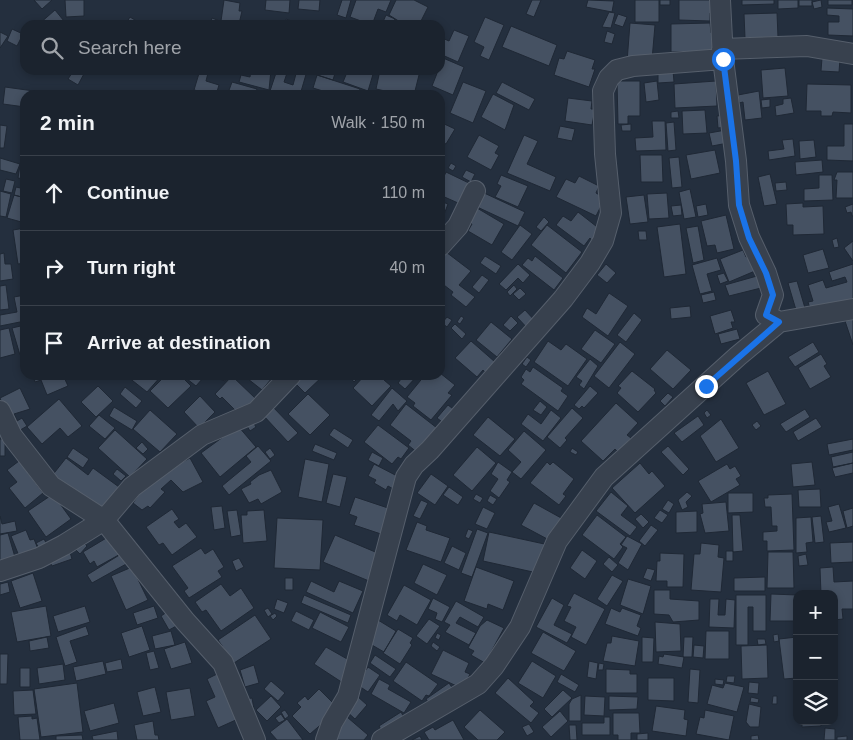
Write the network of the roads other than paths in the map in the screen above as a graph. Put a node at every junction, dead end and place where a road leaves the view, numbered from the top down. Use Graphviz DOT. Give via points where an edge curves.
graph roads {
  1 [pos="720,0"];
  2 [pos="723,54"];
  3 [pos="853,54"];
  4 [pos="475,191"];
  5 [pos="445,240"];
  6 [pos="853,309"];
  7 [pos="779,322"];
  8 [pos="286,380"];
  9 [pos="0,412"];
  10 [pos="104,520"];
  11 [pos="0,572"];
  12 [pos="255,740"];
  13 [pos="326,740"];
  14 [pos="382,740"];
  1 -- 2 [label="street"];
  2 -- 3 [label="street" via="807,46"];
  2 -- 7 [label="street" via="739,205 773,295 766,315"];
  2 -- 13 [label="street" via="617,70 605,86 605,154 611,212 603,241 564,299 406,477 348,696"];
  4 -- 5 [label="street" via="458,226"];
  6 -- 7 [label="street"];
  7 -- 14 [label="street" via="604,476 557,541 520,627 478,684"];
  8 -- 10 [label="street" via="256,412 202,435 132,487"];
  9 -- 10 [label="street" via="12,436 51,486"];
  10 -- 11 [label="street" via="39,558"];
  10 -- 12 [label="street" via="223,663"];
}
